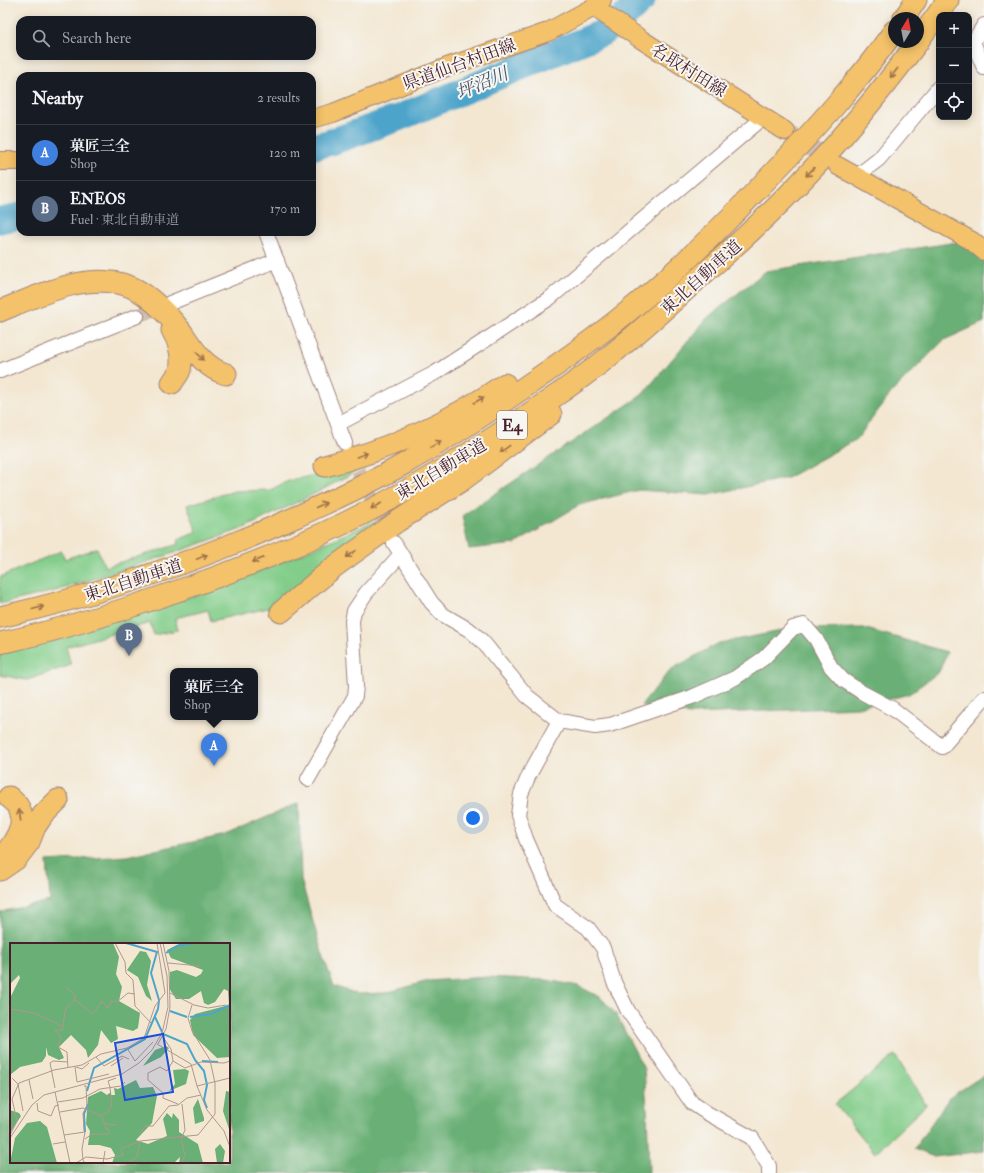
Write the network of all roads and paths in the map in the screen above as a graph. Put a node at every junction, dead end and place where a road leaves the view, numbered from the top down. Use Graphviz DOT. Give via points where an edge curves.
graph roads {
  1 [pos="916,0"];
  2 [pos="948,0"];
  3 [pos="598,6"];
  4 [pos="908,12"];
  5 [pos="984,25"];
  6 [pos="924,34"];
  7 [pos="888,40"];
  8 [pos="972,43"];
  9 [pos="972,47"];
  10 [pos="913,48"];
  11 [pos="984,68"];
  12 [pos="936,91"];
  13 [pos="764,117"];
  14 [pos="316,118"];
  15 [pos="785,131"];
  16 [pos="16,160"];
  17 [pos="0,161"];
  18 [pos="838,166"];
  19 [pos="857,176"];
  20 [pos="268,236"];
  21 [pos="984,250"];
  22 [pos="697,251"];
  23 [pos="277,260"];
  24 [pos="712,267"];
  25 [pos="170,303"];
  26 [pos="0,310"];
  27 [pos="137,316"];
  28 [pos="0,320"];
  29 [pos="0,371"];
  30 [pos="226,374"];
  31 [pos="172,383"];
  32 [pos="338,424"];
  33 [pos="345,443"];
  34 [pos="324,466"];
  35 [pos="281,612"];
  36 [pos="0,617"];
  37 [pos="0,643"];
  38 [pos="984,698"];
  39 [pos="559,721"];
  40 [pos="308,779"];
  41 [pos="9,797"];
  42 [pos="58,800"];
  43 [pos="0,857"];
  44 [pos="0,870"];
  45 [pos="769,1173"];
  1 -- 4 [label="highway"];
  2 -- 6 [label="highway, 東北自動車道 / E4"];
  3 -- 13 [label="main road, 名取村田線" via="625,29"];
  3 -- 14 [label="main road, 県道仙台村田線" via="548,32 447,67"];
  5 -- 8 [label="street"];
  7 -- 22 [label="highway, 東北自動車道 / E4" via="825,117"];
  9 -- 11 [label="street"];
  10 -- 24 [label="highway, 東北自動車道 / E4, one-way" via="852,126 811,172"];
  12 -- 19 [label="street" via="879,159"];
  13 -- 15 [label="main road, 名取村田線"];
  13 -- 32 [label="street" via="550,298 435,373"];
  16 -- 17 [label="main road"];
  18 -- 19 [label="main road"];
  19 -- 21 [label="main road"];
  20 -- 23 [label="street"];
  34 -- 22 [label="highway, one-way" via="390,445 438,423 496,390 581,332 648,278"];
  36 -- 22 [label="highway, 東北自動車道 / E4, one-way" via="105,590 185,563 270,529 402,465 585,346"];
  23 -- 25 [label="street"];
  23 -- 32 [label="street"];
  24 -- 35 [label="highway, one-way" via="669,319 597,379 461,481 398,521 334,567"];
  24 -- 37 [label="highway, 東北自動車道 / E4, one-way" via="602,362 541,406 415,486 344,523 193,586 113,613"];
  26 -- 30 [label="highway, one-way" via="61,287 88,282 112,282 132,287 150,299 172,320 197,354 215,371"];
  27 -- 29 [label="street"];
  28 -- 31 [label="highway" via="48,300 73,294 111,291 125,294 140,301 165,322 177,338 180,371"];
  32 -- 33 [label="street"];
  38 -- 39 [label="street" via="942,747 893,709 843,680 831,667 816,639 804,625 793,628 764,658 735,678 692,697 610,725 596,727"];
  39 -- 40 [label="street" via="527,696 494,653 471,631 442,614 431,602 397,548 354,611 352,622 355,696"];
  39 -- 45 [label="street" via="529,775 518,815 555,905 588,928 603,948 614,982 628,1011 692,1103 752,1138 769,1166"];
  43 -- 41 [label="highway, one-way" via="6,853 20,831 21,816 18,806"];
  42 -- 44 [label="highway" via="43,815 29,842 16,859"];
}
